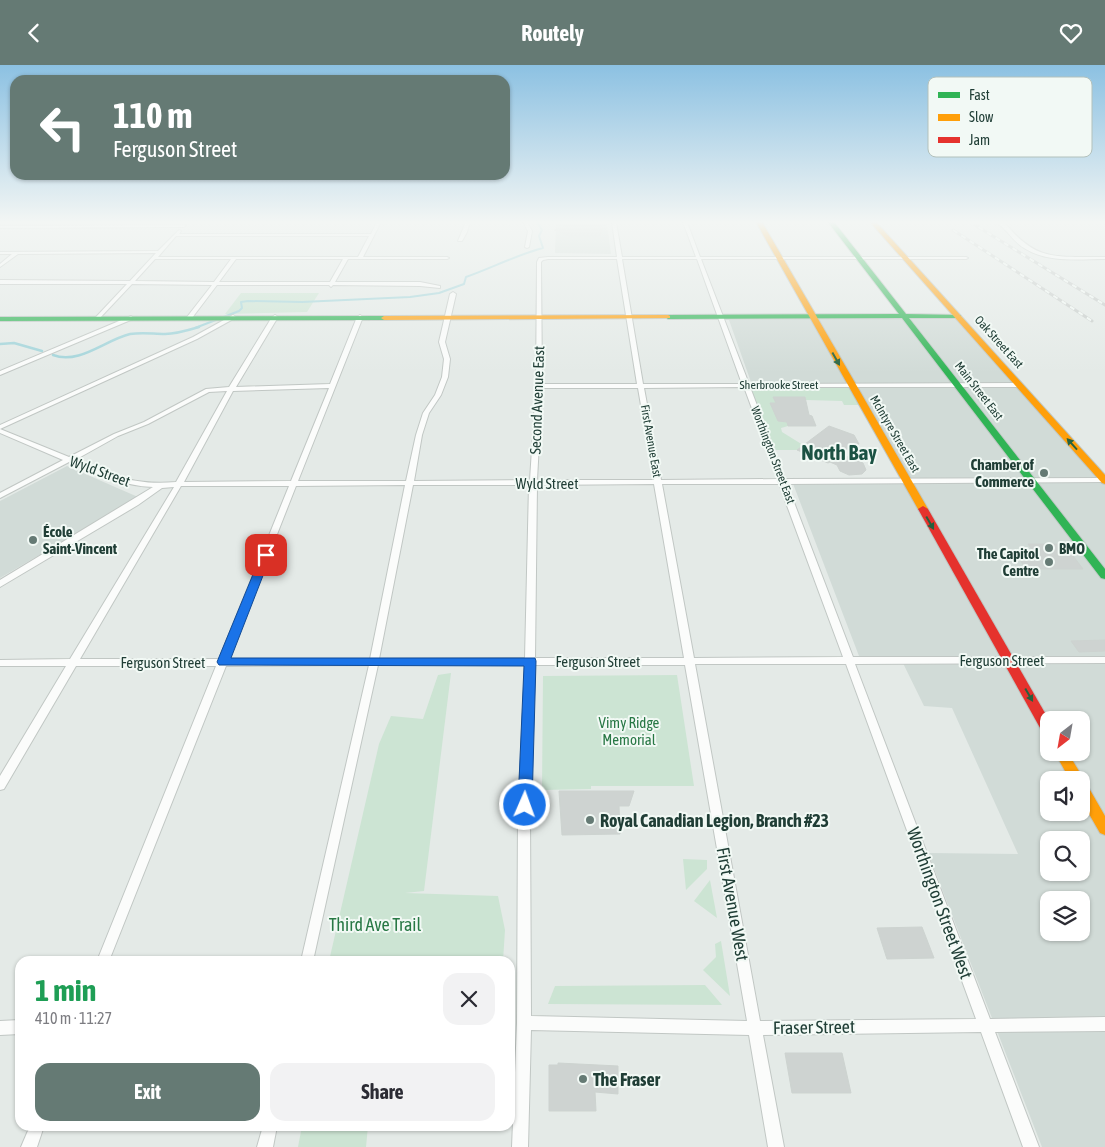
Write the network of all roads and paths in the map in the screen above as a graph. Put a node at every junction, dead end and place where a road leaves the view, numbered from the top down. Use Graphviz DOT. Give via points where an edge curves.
graph roads {
  1 [pos="141,272"];
  2 [pos="223,272"];
  3 [pos="339,272"];
  4 [pos="539,272"];
  5 [pos="622,272"];
  6 [pos="704,272"];
  7 [pos="787,272"];
  8 [pos="870,272"];
  9 [pos="919,272"];
  10 [pos="0,282"];
  11 [pos="131,283"];
  12 [pos="215,283"];
  13 [pos="332,285"];
  14 [pos="438,287"];
  15 [pos="453,294"];
  16 [pos="628,316"];
  17 [pos="721,316"];
  18 [pos="813,316"];
  19 [pos="903,316"];
  20 [pos="958,316"];
  21 [pos="131,317"];
  22 [pos="190,317"];
  23 [pos="226,317"];
  24 [pos="275,317"];
  25 [pos="360,317"];
  26 [pos="447,317"];
  27 [pos="539,317"];
  28 [pos="98,318"];
  29 [pos="5,319"];
  30 [pos="0,325"];
  31 [pos="0,373"];
  32 [pos="641,385"];
  33 [pos="746,385"];
  34 [pos="956,385"];
  35 [pos="1019,385"];
  36 [pos="333,386"];
  37 [pos="539,386"];
  38 [pos="852,386"];
  39 [pos="232,388"];
  40 [pos="0,429"];
  41 [pos="69,460"];
  42 [pos="1030,480"];
  43 [pos="1105,480"];
  44 [pos="782,481"];
  45 [pos="906,481"];
  46 [pos="411,483"];
  47 [pos="533,483"];
  48 [pos="658,483"];
  49 [pos="179,484"];
  50 [pos="295,484"];
  51 [pos="159,487"];
  52 [pos="0,496"];
  53 [pos="1105,576"];
  54 [pos="0,584"];
  55 [pos="850,660"];
  56 [pos="1008,660"];
  57 [pos="1105,660"];
  58 [pos="530,661"];
  59 [pos="689,661"];
  60 [pos="224,662"];
  61 [pos="374,662"];
  62 [pos="0,663"];
  63 [pos="72,663"];
  64 [pos="1040,715"];
  65 [pos="0,786"];
  66 [pos="1090,803"];
  67 [pos="1105,829"];
  68 [pos="105,956"];
  69 [pos="308,956"];
  70 [pos="524,1023"];
  71 [pos="984,1024"];
  72 [pos="1105,1024"];
  73 [pos="15,1027"];
  74 [pos="0,1028"];
  75 [pos="754,1028"];
  76 [pos="35,1131"];
  77 [pos="269,1131"];
  78 [pos="29,1147"];
  79 [pos="265,1147"];
  80 [pos="520,1147"];
  81 [pos="776,1147"];
  82 [pos="1030,1147"];
  1 -- 11 [label="street"];
  2 -- 12 [label="street"];
  3 -- 13 [label="street"];
  4 -- 27 [label="street, Second Avenue East"];
  5 -- 16 [label="street, First Avenue East"];
  6 -- 17 [label="street, Worthington Street East"];
  7 -- 18 [label="main road, McIntyre Street East"];
  8 -- 19 [label="main road, Main Street East"];
  9 -- 20 [label="main road, Oak Street East"];
  10 -- 11 [label="street"];
  11 -- 12 [label="street"];
  11 -- 28 [label="street"];
  12 -- 13 [label="street"];
  12 -- 22 [label="street"];
  13 -- 14 [label="street" via="420,284"];
  15 -- 26 [label="street"];
  16 -- 17 [label="main road"];
  16 -- 27 [label="main road"];
  16 -- 32 [label="street, First Avenue East"];
  17 -- 18 [label="main road"];
  17 -- 33 [label="street, Worthington Street East"];
  18 -- 19 [label="main road"];
  18 -- 38 [label="main road, McIntyre Street East, one-way"];
  19 -- 20 [label="main road"];
  19 -- 34 [label="main road, Main Street East"];
  20 -- 35 [label="main road, Oak Street East"];
  21 -- 22 [label="main road"];
  21 -- 28 [label="main road"];
  21 -- 31 [label="street"];
  22 -- 23 [label="main road"];
  23 -- 24 [label="main road"];
  23 -- 40 [label="street" via="195,338"];
  24 -- 25 [label="main road"];
  24 -- 39 [label="street"];
  25 -- 26 [label="main road"];
  25 -- 36 [label="street"];
  26 -- 27 [label="main road"];
  26 -- 46 [label="street" via="442,342 447,359 445,377 426,413"];
  27 -- 37 [label="street, Second Avenue East"];
  28 -- 29 [label="main road"];
  29 -- 30 [label="main road"];
  32 -- 33 [label="street, Sherbrooke Street"];
  32 -- 37 [label="street, Sherbrooke Street"];
  32 -- 48 [label="street, First Avenue East"];
  33 -- 38 [label="street, Sherbrooke Street"];
  33 -- 44 [label="street, Worthington Street East"];
  34 -- 35 [label="street, Sherbrooke Street"];
  34 -- 38 [label="street, Sherbrooke Street"];
  34 -- 42 [label="main road, Main Street East"];
  43 -- 35 [label="main road, Oak Street East, one-way"];
  36 -- 39 [label="street"];
  36 -- 50 [label="street"];
  37 -- 47 [label="street, Second Avenue East"];
  38 -- 45 [label="main road, McIntyre Street East"];
  39 -- 41 [label="street" via="208,390"];
  39 -- 49 [label="street"];
  40 -- 41 [label="street, Wyld Street"];
  41 -- 51 [label="street, Wyld Street" via="115,479"];
  41 -- 52 [label="street"];
  42 -- 43 [label="street, Wyld Street"];
  42 -- 45 [label="street, Wyld Street"];
  42 -- 53 [label="main road, Main Street East"];
  44 -- 45 [label="street, Wyld Street"];
  44 -- 48 [label="street, Wyld Street"];
  44 -- 55 [label="street, Worthington Street East"];
  45 -- 56 [label="main road, McIntyre Street East, one-way"];
  46 -- 47 [label="street, Wyld Street"];
  46 -- 50 [label="street, Wyld Street"];
  46 -- 61 [label="street"];
  47 -- 48 [label="street, Wyld Street"];
  47 -- 58 [label="street, Second Avenue East"];
  48 -- 59 [label="street, First Avenue East"];
  49 -- 50 [label="street, Wyld Street"];
  49 -- 51 [label="street, Wyld Street"];
  49 -- 63 [label="street"];
  50 -- 60 [label="street"];
  51 -- 54 [label="street"];
  55 -- 56 [label="street, Ferguson Street"];
  55 -- 59 [label="street, Ferguson Street"];
  55 -- 71 [label="street, Worthington Street West"];
  56 -- 57 [label="street, Ferguson Street"];
  56 -- 64 [label="main road, McIntyre Street East, one-way"];
  58 -- 59 [label="street, Ferguson Street"];
  58 -- 61 [label="street, Ferguson Street"];
  58 -- 70 [label="street, Second Avenue East" via="524,814"];
  59 -- 75 [label="street, First Avenue West"];
  60 -- 61 [label="street, Ferguson Street"];
  60 -- 63 [label="street, Ferguson Street"];
  60 -- 68 [label="street"];
  61 -- 69 [label="street"];
  62 -- 63 [label="street, Ferguson Street"];
  63 -- 65 [label="street"];
  66 -- 67 [label="main road"];
  70 -- 75 [label="street, Fraser Street"];
  70 -- 80 [label="street, Second Avenue East"];
  71 -- 72 [label="street, Fraser Street"];
  71 -- 75 [label="street, Fraser Street"];
  71 -- 82 [label="street, Worthington Street West"];
  73 -- 74 [label="street"];
  75 -- 81 [label="street, First Avenue West"];
  76 -- 78 [label="street"];
  77 -- 79 [label="street"];
}
